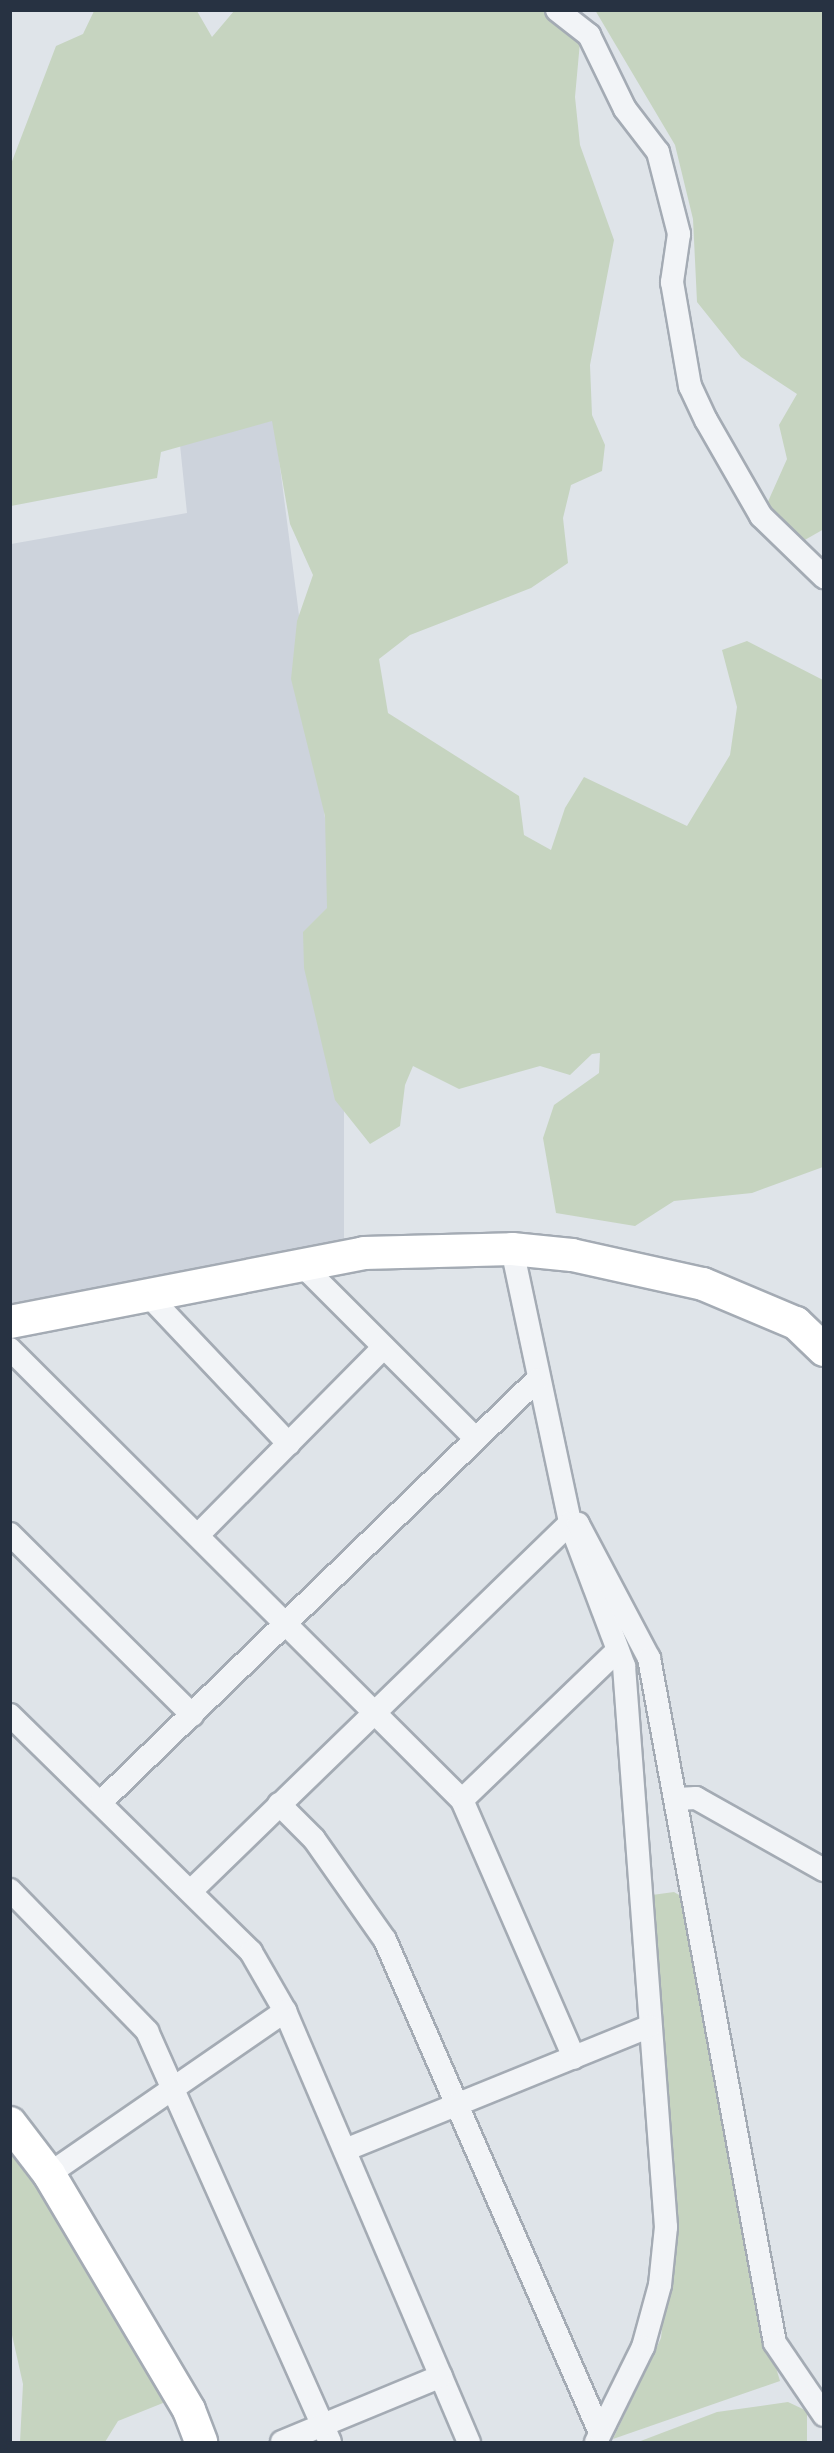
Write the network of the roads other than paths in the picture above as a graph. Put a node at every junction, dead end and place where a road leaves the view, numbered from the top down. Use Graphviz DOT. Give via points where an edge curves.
graph roads {
  1 [pos="557,10"];
  2 [pos="824,577"];
  3 [pos="512,1248"];
  4 [pos="308,1263"];
  5 [pos="148,1295"];
  6 [pos="10,1322"];
  7 [pos="384,1347"];
  8 [pos="10,1349"];
  9 [pos="824,1350"];
  10 [pos="537,1380"];
  11 [pos="474,1437"];
  12 [pos="289,1444"];
  13 [pos="570,1523"];
  14 [pos="10,1534"];
  15 [pos="198,1535"];
  16 [pos="287,1624"];
  17 [pos="618,1650"];
  18 [pos="375,1711"];
  19 [pos="192,1714"];
  20 [pos="10,1715"];
  21 [pos="677,1799"];
  22 [pos="462,1800"];
  23 [pos="101,1802"];
  24 [pos="279,1804"];
  25 [pos="824,1870"];
  26 [pos="193,1889"];
  27 [pos="10,1890"];
  28 [pos="285,2011"];
  29 [pos="650,2026"];
  30 [pos="574,2058"];
  31 [pos="176,2086"];
  32 [pos="458,2106"];
  33 [pos="10,2124"];
  34 [pos="345,2150"];
  35 [pos="49,2174"];
  36 [pos="441,2376"];
  37 [pos="824,2415"];
  38 [pos="326,2434"];
  39 [pos="598,2436"];
  40 [pos="201,2442"];
  41 [pos="282,2442"];
  42 [pos="469,2442"];
  1 -- 2 [label="street" via="589,35 625,109 658,152 679,234 672,282 690,386 706,420 761,516"];
  3 -- 4 [label="street" via="364,1253"];
  3 -- 9 [label="street" via="572,1255 702,1284 796,1323"];
  3 -- 10 [label="street"];
  4 -- 5 [label="street"];
  4 -- 7 [label="street" via="310,1273"];
  5 -- 6 [label="street"];
  5 -- 12 [label="street"];
  7 -- 11 [label="street"];
  7 -- 12 [label="street"];
  8 -- 15 [label="street"];
  10 -- 11 [label="street"];
  10 -- 13 [label="street"];
  11 -- 16 [label="street"];
  12 -- 15 [label="street"];
  13 -- 17 [label="street"];
  13 -- 18 [label="street"];
  13 -- 21 [label="street" via="578,1524 649,1658"];
  14 -- 19 [label="street"];
  15 -- 16 [label="street"];
  16 -- 18 [label="street"];
  16 -- 19 [label="street"];
  17 -- 22 [label="street"];
  17 -- 29 [label="street" via="624,1666"];
  18 -- 22 [label="street"];
  18 -- 24 [label="street"];
  19 -- 23 [label="street"];
  20 -- 23 [label="street"];
  21 -- 25 [label="street" via="696,1798"];
  21 -- 37 [label="street" via="706,1952 709,2002 775,2343"];
  22 -- 30 [label="street"];
  23 -- 26 [label="street"];
  24 -- 26 [label="street"];
  24 -- 32 [label="street" via="314,1839 385,1940"];
  26 -- 28 [label="street" via="251,1952"];
  27 -- 31 [label="street" via="147,2031"];
  28 -- 31 [label="street"];
  28 -- 34 [label="street"];
  29 -- 30 [label="street"];
  29 -- 39 [label="street" via="666,2227 660,2285 643,2347"];
  30 -- 32 [label="street"];
  31 -- 35 [label="street"];
  31 -- 38 [label="street"];
  32 -- 34 [label="street"];
  32 -- 39 [label="street"];
  33 -- 35 [label="street"];
  34 -- 36 [label="street"];
  35 -- 40 [label="street" via="189,2410"];
  36 -- 38 [label="street"];
  36 -- 42 [label="street"];
  38 -- 41 [label="street"];
}
